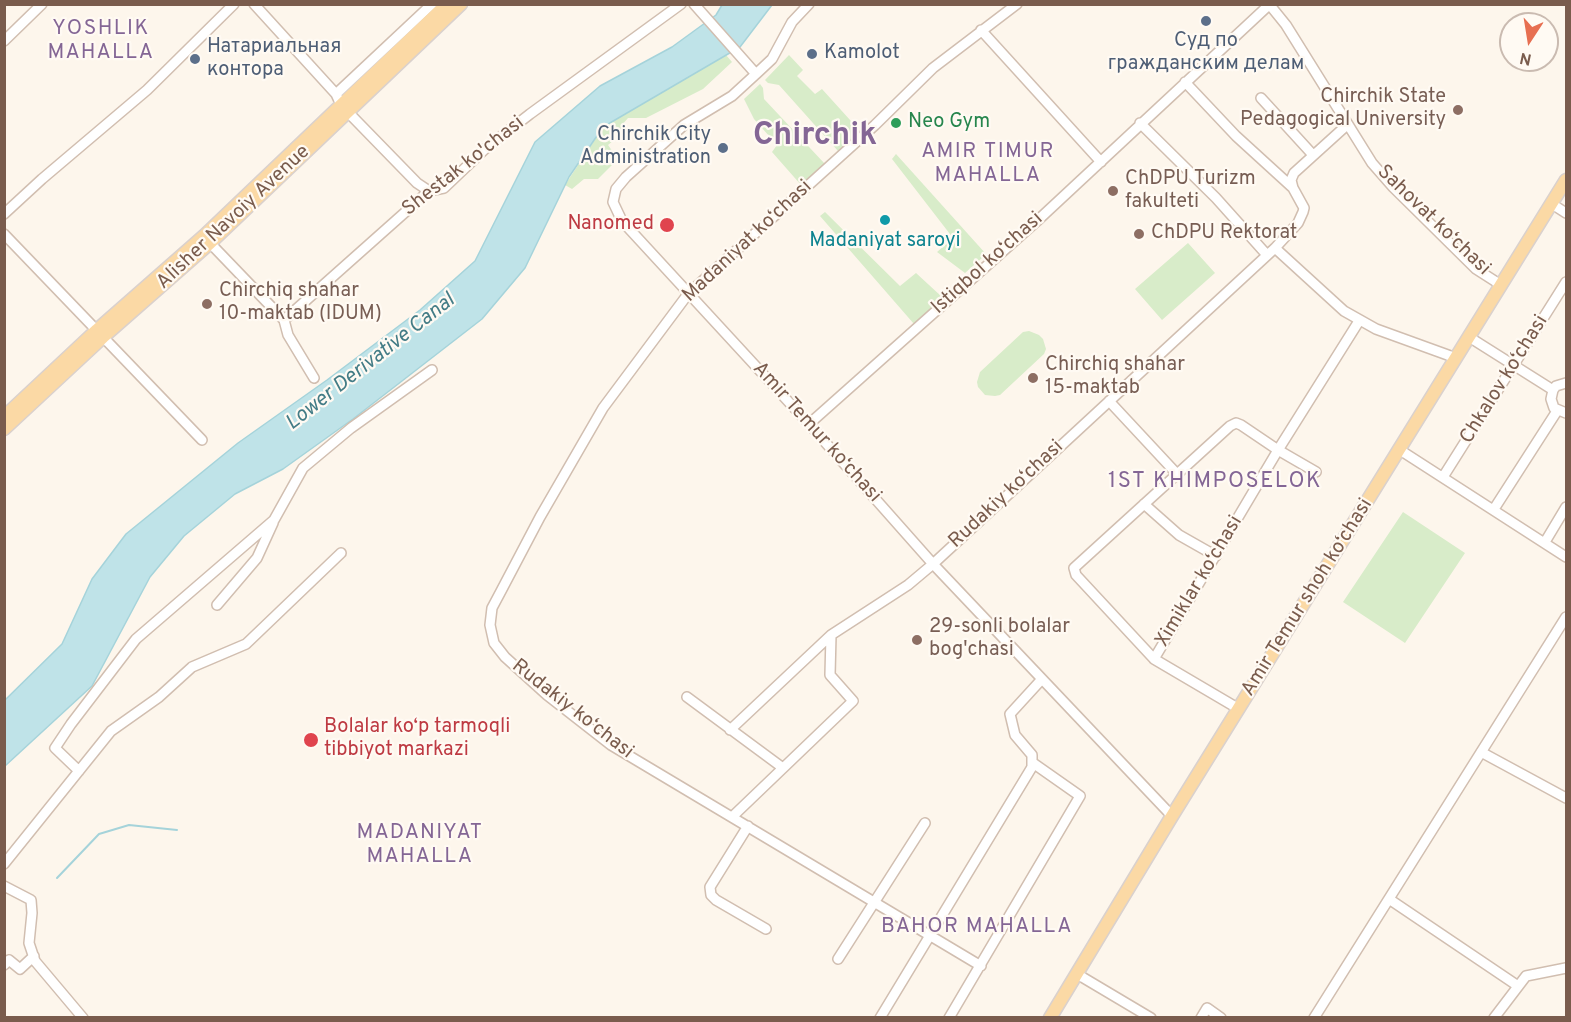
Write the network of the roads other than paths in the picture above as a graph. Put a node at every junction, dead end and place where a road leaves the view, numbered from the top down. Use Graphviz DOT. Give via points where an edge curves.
graph roads {
  1 [pos="42,4"];
  2 [pos="234,4"];
  3 [pos="254,4"];
  4 [pos="432,4"];
  5 [pos="447,4"];
  6 [pos="461,4"];
  7 [pos="681,4"];
  8 [pos="809,4"];
  9 [pos="1017,4"];
  10 [pos="1269,5"];
  11 [pos="698,8"];
  12 [pos="981,30"];
  13 [pos="4,41"];
  14 [pos="756,74"];
  15 [pos="1185,82"];
  16 [pos="1261,98"];
  17 [pos="343,103"];
  18 [pos="1140,123"];
  19 [pos="1347,125"];
  20 [pos="1313,155"];
  21 [pos="1101,162"];
  22 [pos="1566,180"];
  23 [pos="1293,188"];
  24 [pos="429,191"];
  25 [pos="1552,204"];
  26 [pos="1566,213"];
  27 [pos="4,214"];
  28 [pos="4,234"];
  29 [pos="210,243"];
  30 [pos="1275,248"];
  31 [pos="1268,255"];
  32 [pos="1566,282"];
  33 [pos="1501,285"];
  34 [pos="688,294"];
  35 [pos="284,320"];
  36 [pos="1359,321"];
  37 [pos="100,334"];
  38 [pos="1469,337"];
  39 [pos="1456,358"];
  40 [pos="1515,366"];
  41 [pos="432,370"];
  42 [pos="314,378"];
  43 [pos="1566,383"];
  44 [pos="1553,390"];
  45 [pos="1109,401"];
  46 [pos="1562,412"];
  47 [pos="4,417"];
  48 [pos="809,424"];
  49 [pos="4,429"];
  50 [pos="202,440"];
  51 [pos="1278,450"];
  52 [pos="1400,450"];
  53 [pos="1316,472"];
  54 [pos="1177,474"];
  55 [pos="1443,477"];
  56 [pos="1144,504"];
  57 [pos="1566,507"];
  58 [pos="1494,509"];
  59 [pos="274,520"];
  60 [pos="1545,542"];
  61 [pos="341,553"];
  62 [pos="1216,556"];
  63 [pos="1566,557"];
  64 [pos="933,564"];
  65 [pos="217,605"];
  66 [pos="1566,616"];
  67 [pos="831,635"];
  68 [pos="505,657"];
  69 [pos="1154,659"];
  70 [pos="1042,679"];
  71 [pos="687,697"];
  72 [pos="1239,709"];
  73 [pos="730,730"];
  74 [pos="1482,752"];
  75 [pos="1033,763"];
  76 [pos="783,768"];
  77 [pos="79,771"];
  78 [pos="1566,798"];
  79 [pos="1172,816"];
  80 [pos="732,817"];
  81 [pos="925,823"];
  82 [pos="748,826"];
  83 [pos="4,864"];
  84 [pos="4,886"];
  85 [pos="1389,899"];
  86 [pos="874,902"];
  87 [pos="766,929"];
  88 [pos="929,936"];
  89 [pos="34,956"];
  90 [pos="838,959"];
  91 [pos="4,966"];
  92 [pos="981,966"];
  93 [pos="1566,968"];
  94 [pos="1077,974"];
  95 [pos="1518,986"];
  96 [pos="83,1017"];
  97 [pos="880,1017"];
  98 [pos="949,1017"];
  99 [pos="1050,1017"];
  100 [pos="1151,1017"];
  101 [pos="1201,1017"];
  102 [pos="1221,1017"];
  103 [pos="1314,1017"];
  104 [pos="1494,1017"];
  1 -- 13 [label="street"];
  2 -- 27 [label="street" via="147,90"];
  3 -- 17 [label="street"];
  4 -- 17 [label="street, Alisher Navoiy Avenue"];
  5 -- 17 [label="main road, Alisher Navoiy Avenue"];
  6 -- 17 [label="main road, Alisher Navoiy Avenue"];
  7 -- 24 [label="street, Shestak ko'chasi" via="530,114 444,188"];
  8 -- 14 [label="street, Amir Temur ko‘chasi" via="792,22 772,59"];
  9 -- 12 [label="street, Madaniyat ko‘chasi"];
  10 -- 15 [label="street, Istiqbol ko‘chasi"];
  10 -- 19 [label="street, Sahovat ko‘chasi"];
  11 -- 14 [label="street"];
  12 -- 21 [label="street"];
  12 -- 34 [label="street, Madaniyat ko‘chasi" via="933,68"];
  14 -- 34 [label="street, Amir Temur ko‘chasi" via="732,96 684,125 626,177 614,196 622,222"];
  15 -- 18 [label="street, Istiqbol ko‘chasi"];
  15 -- 23 [label="street"];
  16 -- 20 [label="street"];
  17 -- 24 [label="street"];
  17 -- 29 [label="main road, Alisher Navoiy Avenue"];
  17 -- 37 [label="main road, Alisher Navoiy Avenue"];
  18 -- 21 [label="street, Istiqbol ko‘chasi"];
  18 -- 31 [label="street"];
  19 -- 20 [label="street"];
  19 -- 33 [label="street, Sahovat ko‘chasi" via="1393,188 1476,268"];
  20 -- 23 [label="street" via="1294,173"];
  21 -- 48 [label="street, Istiqbol ko‘chasi"];
  22 -- 25 [label="main road, Amir Temur shoh ko‘chasi"];
  23 -- 30 [label="street, Rudakiy ko‘chasi" via="1304,212"];
  24 -- 35 [label="street, Shestak ko'chasi"];
  25 -- 26 [label="street"];
  25 -- 33 [label="main road, Amir Temur shoh ko‘chasi"];
  28 -- 37 [label="street"];
  29 -- 35 [label="street"];
  29 -- 37 [label="main road, Alisher Navoiy Avenue"];
  30 -- 31 [label="street, Rudakiy ko‘chasi"];
  30 -- 36 [label="street"];
  31 -- 45 [label="street, Rudakiy ko‘chasi"];
  32 -- 40 [label="street, Chkalov ko‘chasi"];
  33 -- 38 [label="main road, Amir Temur shoh ko‘chasi"];
  34 -- 48 [label="street, Amir Temur ko‘chasi"];
  34 -- 68 [label="street, Madaniyat ko‘chasi" via="603,408 492,608 494,642"];
  35 -- 42 [label="street" via="288,335"];
  36 -- 39 [label="street"];
  36 -- 51 [label="street, Ximiklar ko‘chasi"];
  37 -- 47 [label="main road, Alisher Navoiy Avenue"];
  37 -- 49 [label="main road, Alisher Navoiy Avenue"];
  37 -- 50 [label="street"];
  38 -- 39 [label="main road, Amir Temur shoh ko‘chasi"];
  38 -- 40 [label="street"];
  39 -- 52 [label="main road, Amir Temur shoh ko‘chasi"];
  40 -- 44 [label="street"];
  40 -- 55 [label="street, Chkalov ko‘chasi"];
  41 -- 59 [label="street" via="303,468"];
  43 -- 44 [label="street"];
  44 -- 46 [label="street" via="1554,408"];
  45 -- 54 [label="street"];
  45 -- 64 [label="street, Rudakiy ko‘chasi"];
  46 -- 58 [label="street"];
  48 -- 64 [label="street, Amir Temur ko‘chasi"];
  51 -- 53 [label="street"];
  51 -- 54 [label="street" via="1236,423"];
  51 -- 62 [label="street, Ximiklar ko‘chasi"];
  52 -- 55 [label="street"];
  52 -- 72 [label="main road, Amir Temur shoh ko‘chasi"];
  54 -- 56 [label="street"];
  55 -- 58 [label="street"];
  56 -- 62 [label="street" via="1179,535"];
  56 -- 69 [label="street" via="1074,568 1076,575"];
  57 -- 60 [label="street"];
  58 -- 60 [label="street"];
  59 -- 65 [label="street" via="257,558"];
  59 -- 77 [label="street" via="136,639 55,748"];
  60 -- 63 [label="street"];
  61 -- 77 [label="street" via="246,644 192,667 159,697 111,731"];
  62 -- 69 [label="street, Ximiklar ko‘chasi"];
  64 -- 67 [label="street, Rudakiy ko‘chasi"];
  64 -- 70 [label="street, Amir Temur ko‘chasi"];
  66 -- 74 [label="street"];
  67 -- 73 [label="street, Rudakiy ko‘chasi"];
  67 -- 76 [label="street" via="830,675 853,701"];
  68 -- 80 [label="street, Rudakiy ko‘chasi" via="611,745"];
  69 -- 72 [label="street"];
  70 -- 75 [label="street" via="1010,714 1015,735 1032,755"];
  70 -- 79 [label="street, Amir Temur ko‘chasi"];
  71 -- 73 [label="street"];
  72 -- 79 [label="main road, Amir Temur shoh ko‘chasi"];
  73 -- 76 [label="street"];
  74 -- 78 [label="street"];
  74 -- 85 [label="street"];
  75 -- 88 [label="street"];
  75 -- 92 [label="street" via="1080,796"];
  76 -- 80 [label="street"];
  77 -- 83 [label="street"];
  79 -- 94 [label="main road, Amir Temur shoh ko‘chasi"];
  80 -- 82 [label="street, Rudakiy ko‘chasi"];
  81 -- 86 [label="street"];
  82 -- 86 [label="street, Rudakiy ko‘chasi"];
  82 -- 87 [label="street" via="710,887 711,894"];
  84 -- 89 [label="street" via="31,900 29,943"];
  85 -- 95 [label="street"];
  85 -- 103 [label="street"];
  86 -- 88 [label="street, Rudakiy ko‘chasi"];
  86 -- 90 [label="street"];
  88 -- 92 [label="street, Rudakiy ko‘chasi"];
  88 -- 97 [label="street"];
  89 -- 91 [label="street" via="20,969 9,960"];
  89 -- 96 [label="street"];
  92 -- 98 [label="street"];
  93 -- 95 [label="street" via="1526,976"];
  94 -- 99 [label="main road, Amir Temur shoh ko‘chasi"];
  94 -- 100 [label="street"];
  95 -- 104 [label="street"];
  101 -- 102 [label="street" via="1207,1008"];
}
